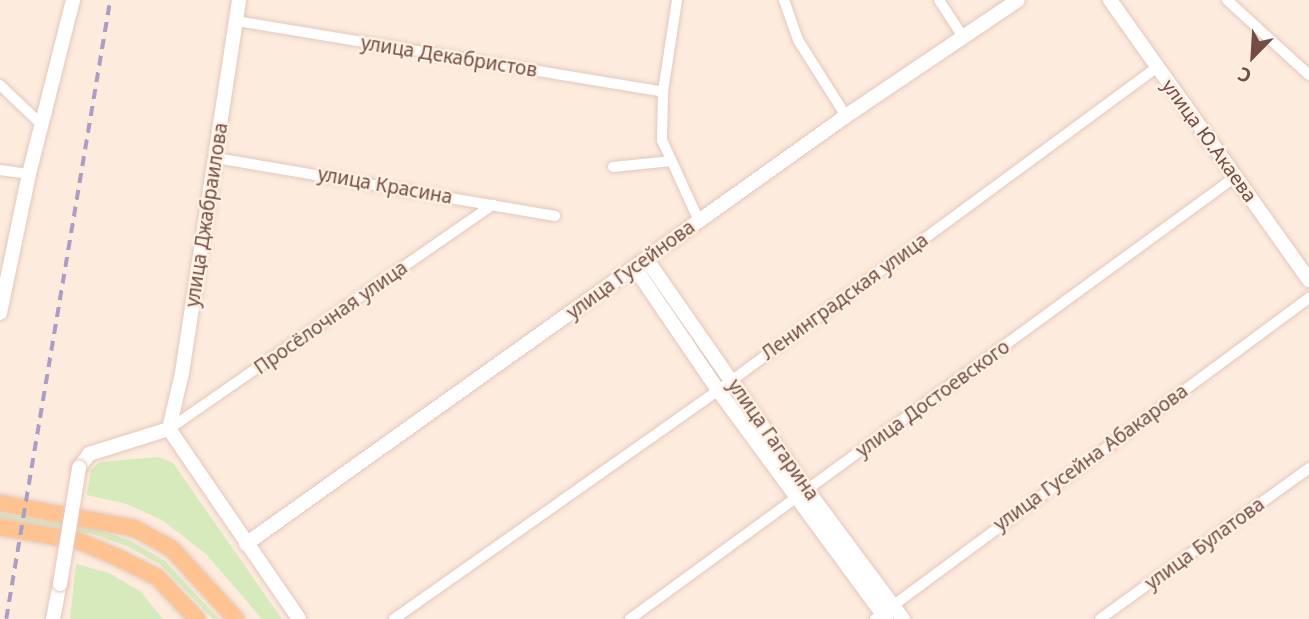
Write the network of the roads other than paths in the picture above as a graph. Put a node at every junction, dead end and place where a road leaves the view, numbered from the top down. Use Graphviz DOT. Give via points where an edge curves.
graph roads {
  1 [pos="73,0"];
  2 [pos="239,0"];
  3 [pos="677,0"];
  4 [pos="784,0"];
  5 [pos="939,0"];
  6 [pos="1018,0"];
  7 [pos="1111,0"];
  8 [pos="1227,0"];
  9 [pos="236,22"];
  10 [pos="963,37"];
  11 [pos="1156,68"];
  12 [pos="1309,75"];
  13 [pos="0,85"];
  14 [pos="663,92"];
  15 [pos="846,116"];
  16 [pos="41,124"];
  17 [pos="216,158"];
  18 [pos="671,161"];
  19 [pos="613,167"];
  20 [pos="0,170"];
  21 [pos="29,174"];
  22 [pos="1235,177"];
  23 [pos="493,205"];
  24 [pos="555,216"];
  25 [pos="699,221"];
  26 [pos="641,264"];
  27 [pos="1309,280"];
  28 [pos="1309,298"];
  29 [pos="0,313"];
  30 [pos="731,381"];
  31 [pos="718,390"];
  32 [pos="169,429"];
  33 [pos="1309,468"];
  34 [pos="802,494"];
  35 [pos="0,503"];
  36 [pos="0,527"];
  37 [pos="246,544"];
  38 [pos="884,614"];
  39 [pos="56,615"];
  40 [pos="197,619"];
  41 [pos="236,619"];
  42 [pos="299,619"];
  43 [pos="394,619"];
  44 [pos="630,619"];
  45 [pos="902,619"];
  46 [pos="1100,619"];
  1 -- 16 [label="main road"];
  2 -- 9 [label="main road, улица Джабраилова"];
  3 -- 14 [label="street"];
  4 -- 15 [label="street" via="798,40"];
  5 -- 10 [label="street"];
  6 -- 10 [label="main road, улица Гусейнова"];
  7 -- 11 [label="main road, улица Ю.Акаева"];
  8 -- 12 [label="street"];
  9 -- 14 [label="street, улица Декабристов"];
  9 -- 17 [label="main road, улица Джабраилова"];
  10 -- 15 [label="main road, улица Гусейнова"];
  11 -- 22 [label="main road, улица Ю.Акаева"];
  11 -- 30 [label="street, Ленинградская улица"];
  13 -- 16 [label="street"];
  14 -- 18 [label="street" via="662,140"];
  15 -- 25 [label="main road, улица Гусейнова"];
  16 -- 21 [label="main road"];
  17 -- 23 [label="street, улица Красина"];
  17 -- 32 [label="main road, улица Джабраилова"];
  18 -- 19 [label="street"];
  18 -- 25 [label="street"];
  20 -- 21 [label="street"];
  21 -- 29 [label="main road"];
  22 -- 27 [label="main road, улица Ю.Акаева"];
  22 -- 34 [label="street, улица Достоевского"];
  23 -- 24 [label="street, улица Красина"];
  23 -- 32 [label="street, Просёлочная улица"];
  25 -- 26 [label="main road, улица Гусейнова"];
  26 -- 30 [label="main road, улица Гагарина"];
  26 -- 31 [label="main road, улица Гагарина"];
  26 -- 37 [label="main road, улица Гусейнова"];
  28 -- 38 [label="street, улица Гусейна Абакарова"];
  30 -- 31 [label="street, Ленинградская улица"];
  30 -- 34 [label="main road, улица Гагарина"];
  31 -- 34 [label="main road, улица Гагарина"];
  31 -- 43 [label="street, Ленинградская улица"];
  32 -- 37 [label="main road"];
  32 -- 39 [label="main road, bridge" via="89,454 79,468"];
  33 -- 46 [label="street, улица Булатова"];
  34 -- 38 [label="main road, улица Гагарина"];
  34 -- 44 [label="street, улица Достоевского"];
  35 -- 41 [label="main road" via="134,528 172,549"];
  36 -- 40 [label="main road" via="79,541 157,577"];
  37 -- 42 [label="main road"];
  38 -- 45 [label="main road, улица Гагарина"];
}
